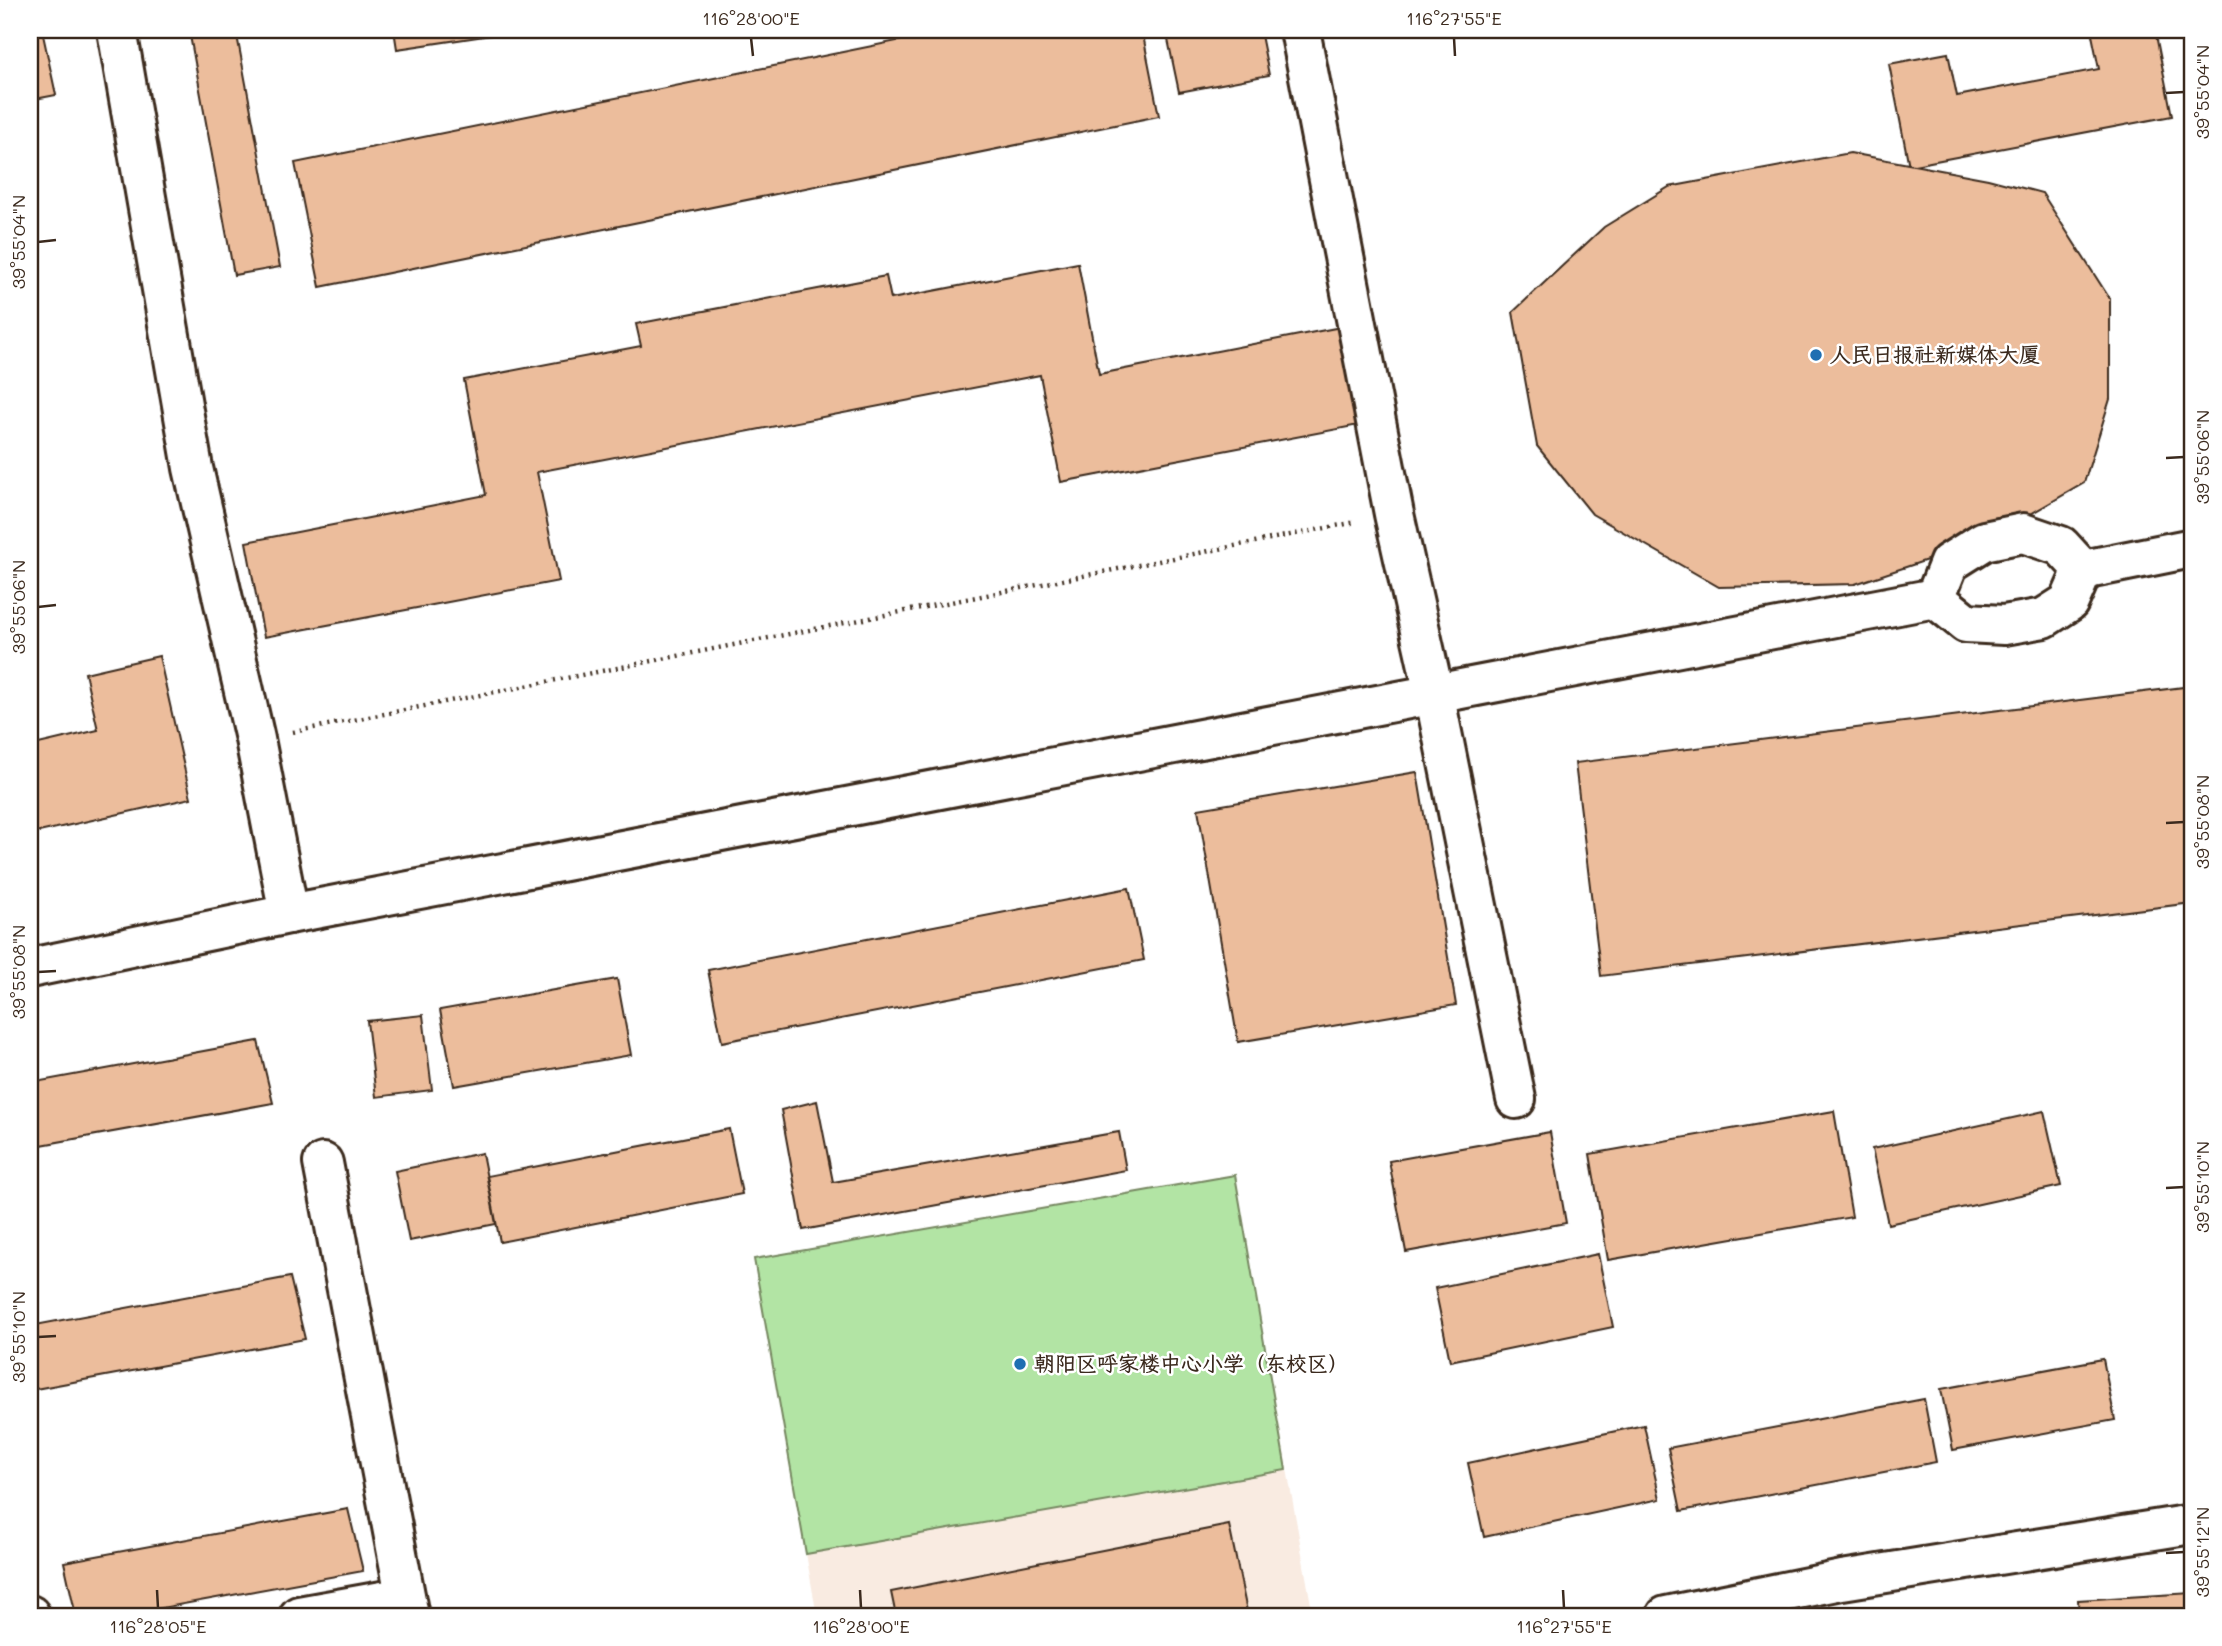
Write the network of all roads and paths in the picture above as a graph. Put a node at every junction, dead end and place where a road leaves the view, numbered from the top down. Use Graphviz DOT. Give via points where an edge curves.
graph roads {
  1 [pos="117,30"];
  2 [pos="1300,30"];
  3 [pos="1394,514"];
  4 [pos="2192,548"];
  5 [pos="2083,570"];
  6 [pos="1936,598"];
  7 [pos="1434,693"];
  8 [pos="255,739"];
  9 [pos="289,914"];
  10 [pos="30,968"];
  11 [pos="1516,1098"];
  12 [pos="323,1163"];
  13 [pos="2192,1524"];
  14 [pos="407,1606"];
  15 [pos="299,1616"];
  16 [pos="1666,1616"];
  1 -- 8 [label="street" via="193,468"];
  2 -- 3 [label="street"];
  3 -- 7 [label="street"];
  3 -- 8 [label="path"];
  4 -- 5 [label="street"];
  5 -- 6 [label="street" via="2069,602 2044,618 2004,625 1966,623"];
  5 -- 6 [label="street" via="2061,546 2023,533 1984,541 1949,563"];
  6 -- 7 [label="street"];
  7 -- 9 [label="street"];
  7 -- 11 [label="street"];
  8 -- 9 [label="street"];
  9 -- 10 [label="street"];
  12 -- 14 [label="street"];
  13 -- 16 [label="street" via="1842,1580"];
  14 -- 15 [label="street"];
}
